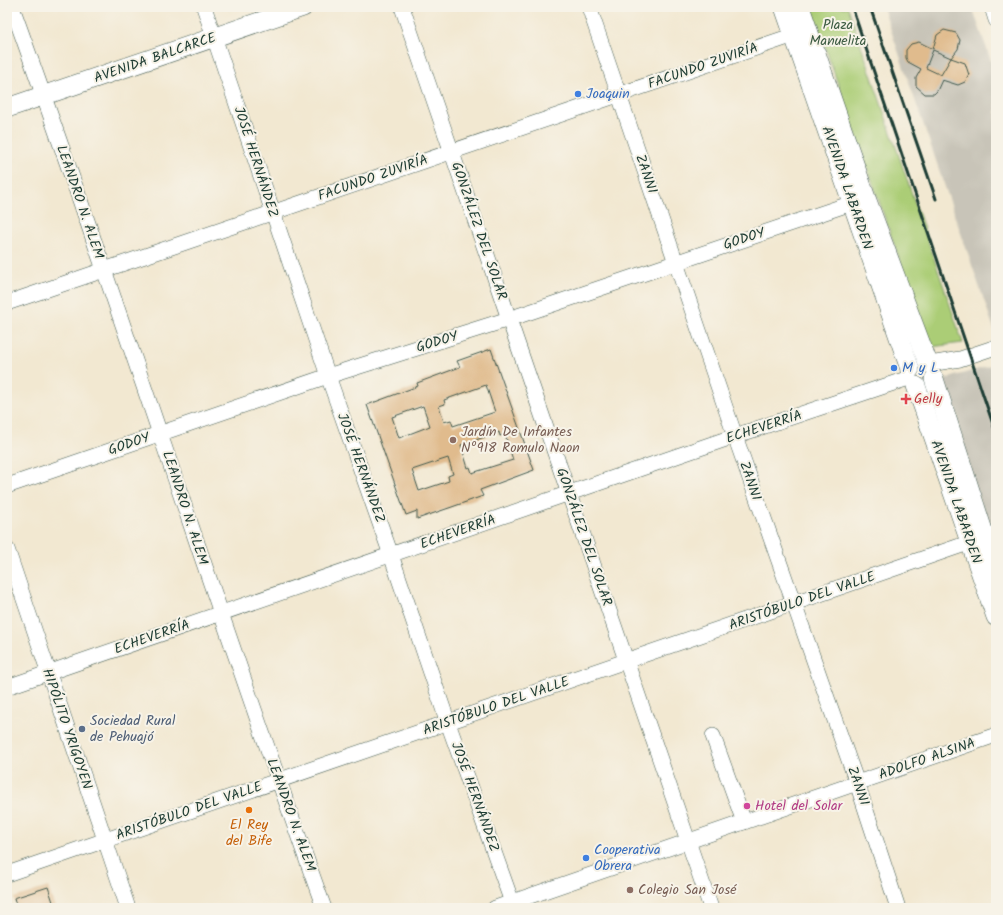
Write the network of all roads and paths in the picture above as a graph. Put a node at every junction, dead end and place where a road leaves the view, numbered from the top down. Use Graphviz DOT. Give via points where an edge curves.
graph roads {
  1 [pos="12,7"];
  2 [pos="204,7"];
  3 [pos="270,7"];
  4 [pos="303,7"];
  5 [pos="402,7"];
  6 [pos="589,7"];
  7 [pos="784,7"];
  8 [pos="800,7"];
  9 [pos="992,7"];
  10 [pos="996,20"];
  11 [pos="213,32"];
  12 [pos="800,33"];
  13 [pos="42,91"];
  14 [pos="619,95"];
  15 [pos="7,97"];
  16 [pos="7,108"];
  17 [pos="452,152"];
  18 [pos="859,201"];
  19 [pos="273,212"];
  20 [pos="675,262"];
  21 [pos="104,270"];
  22 [pos="7,303"];
  23 [pos="509,319"];
  24 [pos="996,347"];
  25 [pos="932,371"];
  26 [pos="328,376"];
  27 [pos="912,378"];
  28 [pos="161,433"];
  29 [pos="735,436"];
  30 [pos="7,486"];
  31 [pos="569,494"];
  32 [pos="977,540"];
  33 [pos="7,548"];
  34 [pos="392,555"];
  35 [pos="996,571"];
  36 [pos="793,604"];
  37 [pos="220,614"];
  38 [pos="996,618"];
  39 [pos="627,661"];
  40 [pos="48,673"];
  41 [pos="7,687"];
  42 [pos="448,723"];
  43 [pos="996,735"];
  44 [pos="713,736"];
  45 [pos="278,781"];
  46 [pos="857,783"];
  47 [pos="744,822"];
  48 [pos="105,840"];
  49 [pos="688,841"];
  50 [pos="7,874"];
  51 [pos="514,905"];
  52 [pos="128,908"];
  53 [pos="324,908"];
  54 [pos="495,908"];
  55 [pos="711,908"];
  56 [pos="898,908"];
  1 -- 13 [label="street, LEANDRO N. ALEM"];
  2 -- 11 [label="street, JOSÉ HERNÁNDEZ"];
  3 -- 11 [label="main road, AVENIDA BALCARCE"];
  4 -- 11 [label="main road, AVENIDA BALCARCE"];
  5 -- 17 [label="street, GONZÁLEZ DEL SOLAR"];
  6 -- 14 [label="street, ZANNI"];
  7 -- 12 [label="main road, AVENIDA LABARDEN"];
  8 -- 12 [label="main road, AVENIDA LABARDEN"];
  9 -- 10 [label="street"];
  11 -- 13 [label="main road, AVENIDA BALCARCE"];
  11 -- 19 [label="street, JOSÉ HERNÁNDEZ"];
  12 -- 14 [label="street, FACUNDO ZUVIRÍA"];
  12 -- 18 [label="main road, AVENIDA LABARDEN"];
  13 -- 15 [label="main road, AVENIDA BALCARCE"];
  13 -- 16 [label="main road, AVENIDA BALCARCE"];
  13 -- 21 [label="street, LEANDRO N. ALEM"];
  14 -- 17 [label="street, FACUNDO ZUVIRÍA"];
  14 -- 20 [label="street, ZANNI"];
  17 -- 19 [label="street, FACUNDO ZUVIRÍA"];
  17 -- 23 [label="street, GONZÁLEZ DEL SOLAR"];
  18 -- 20 [label="street, GODOY"];
  18 -- 25 [label="main road, AVENIDA LABARDEN"];
  18 -- 27 [label="main road, AVENIDA LABARDEN"];
  19 -- 21 [label="street, FACUNDO ZUVIRÍA"];
  19 -- 26 [label="street, JOSÉ HERNÁNDEZ"];
  20 -- 23 [label="street, GODOY"];
  20 -- 29 [label="street, ZANNI"];
  21 -- 22 [label="street, FACUNDO ZUVIRÍA"];
  21 -- 28 [label="street, LEANDRO N. ALEM"];
  23 -- 26 [label="street, GODOY"];
  23 -- 31 [label="street, GONZÁLEZ DEL SOLAR"];
  24 -- 25 [label="street"];
  25 -- 27 [label="main road" via="927,386"];
  25 -- 32 [label="main road, AVENIDA LABARDEN"];
  26 -- 28 [label="street, GODOY"];
  26 -- 34 [label="street, JOSÉ HERNÁNDEZ"];
  27 -- 29 [label="street, ECHEVERRÍA"];
  27 -- 32 [label="main road, AVENIDA LABARDEN"];
  28 -- 30 [label="street, GODOY"];
  28 -- 37 [label="street, LEANDRO N. ALEM"];
  29 -- 31 [label="street, ECHEVERRÍA"];
  29 -- 36 [label="street, ZANNI"];
  31 -- 34 [label="street, ECHEVERRÍA"];
  31 -- 39 [label="street, GONZÁLEZ DEL SOLAR"];
  32 -- 35 [label="main road, AVENIDA LABARDEN"];
  32 -- 36 [label="street, ARISTÓBULO DEL VALLE"];
  32 -- 38 [label="main road, AVENIDA LABARDEN"];
  33 -- 40 [label="street, HIPÓLITO YRIGOYEN"];
  34 -- 37 [label="street, ECHEVERRÍA"];
  34 -- 42 [label="street, JOSÉ HERNÁNDEZ"];
  36 -- 39 [label="street, ARISTÓBULO DEL VALLE"];
  36 -- 46 [label="street, ZANNI"];
  37 -- 40 [label="street, ECHEVERRÍA"];
  37 -- 45 [label="street, LEANDRO N. ALEM"];
  39 -- 42 [label="street, ARISTÓBULO DEL VALLE"];
  39 -- 49 [label="street, GONZÁLEZ DEL SOLAR"];
  40 -- 41 [label="street, ECHEVERRÍA"];
  40 -- 48 [label="street, HIPÓLITO YRIGOYEN"];
  42 -- 45 [label="street, ARISTÓBULO DEL VALLE"];
  42 -- 51 [label="street, JOSÉ HERNÁNDEZ"];
  43 -- 46 [label="street, ADOLFO ALSINA"];
  44 -- 47 [label="street"];
  45 -- 48 [label="street, ARISTÓBULO DEL VALLE"];
  45 -- 53 [label="street, LEANDRO N. ALEM"];
  46 -- 47 [label="street, ADOLFO ALSINA"];
  46 -- 56 [label="street, ZANNI"];
  47 -- 49 [label="street, ADOLFO ALSINA"];
  48 -- 50 [label="street, ARISTÓBULO DEL VALLE"];
  48 -- 52 [label="street, HIPÓLITO YRIGOYEN"];
  49 -- 51 [label="street, ADOLFO ALSINA"];
  49 -- 55 [label="street, GONZÁLEZ DEL SOLAR"];
  51 -- 54 [label="street, ADOLFO ALSINA"];
}
